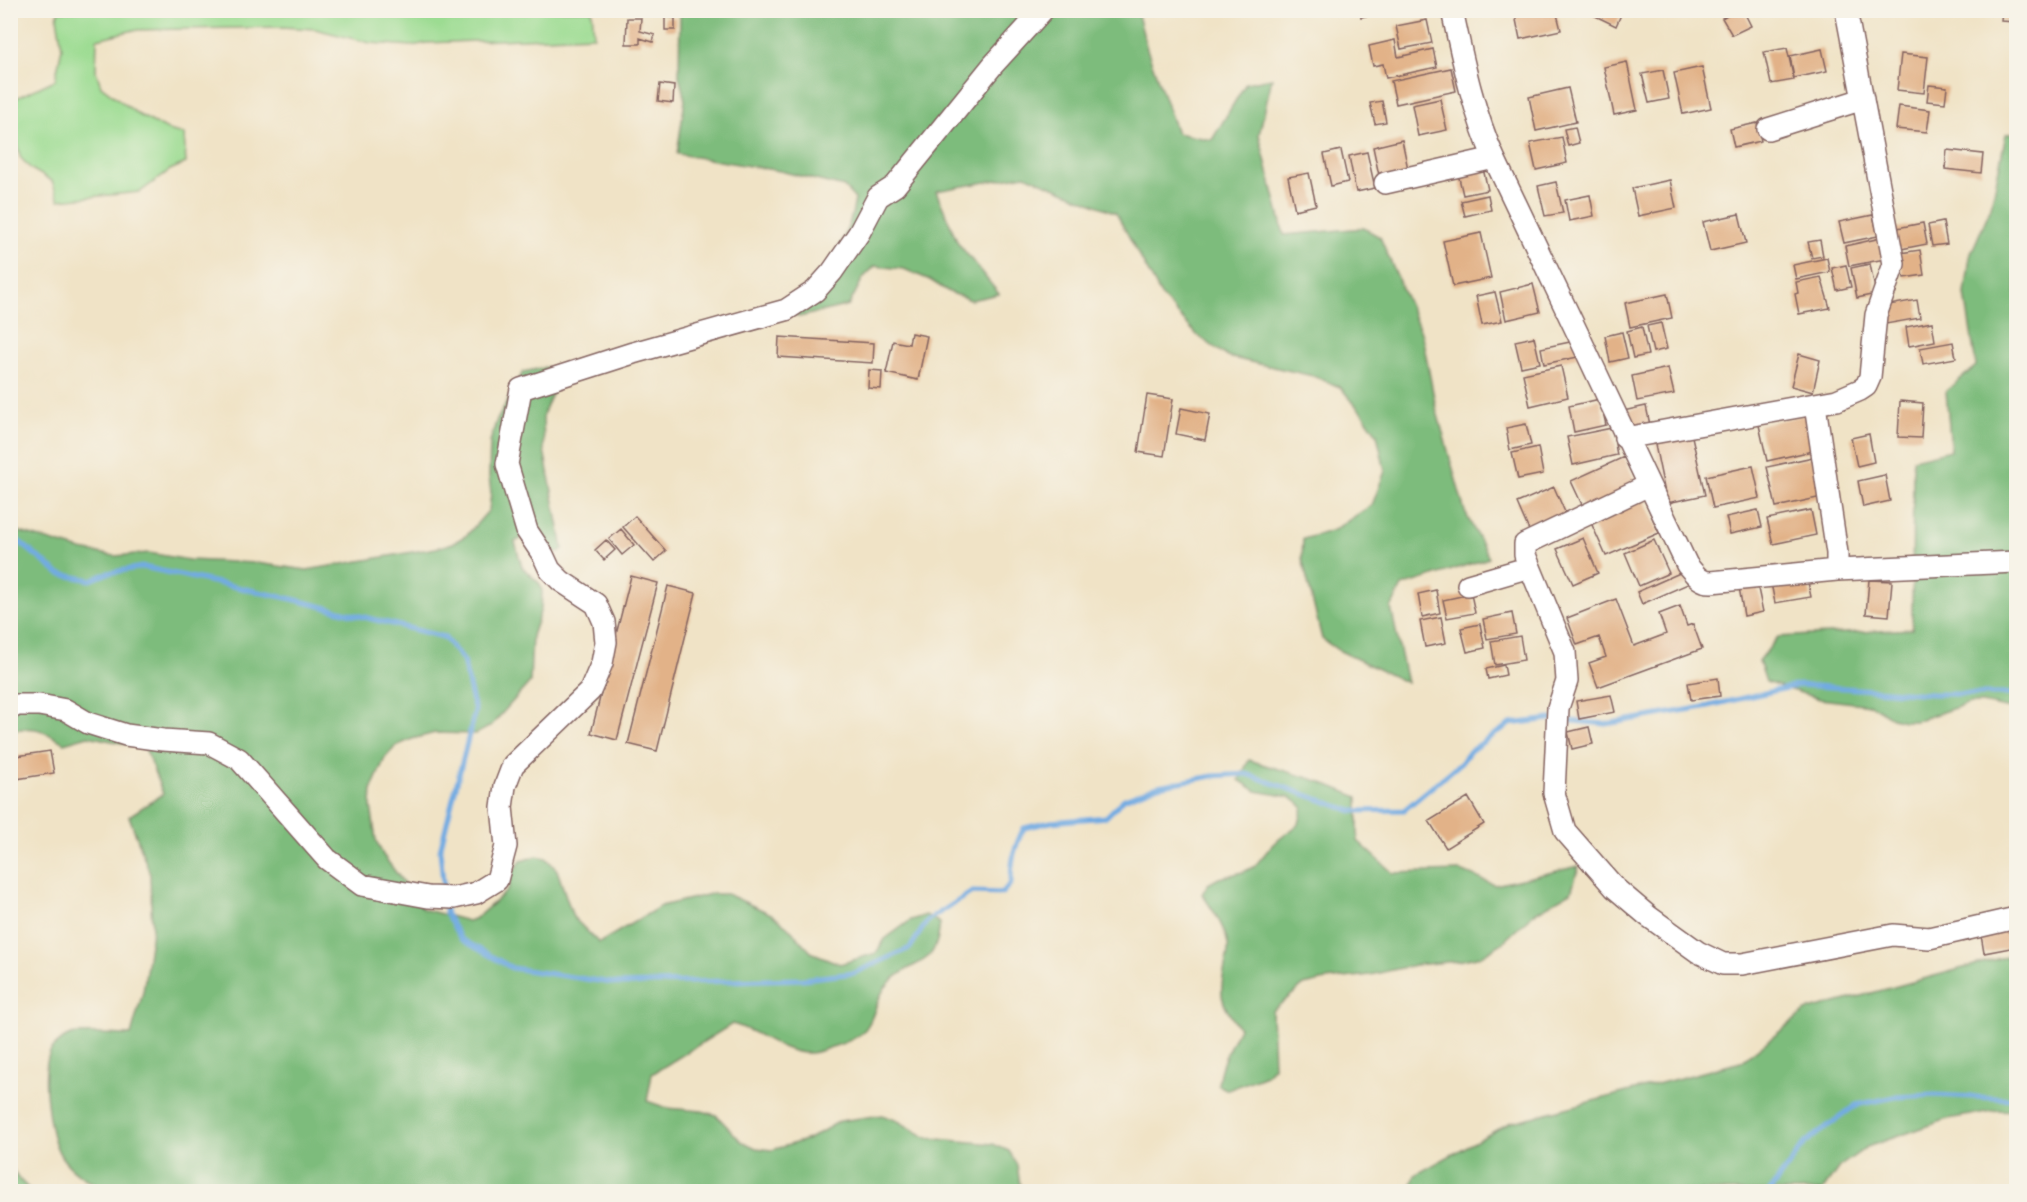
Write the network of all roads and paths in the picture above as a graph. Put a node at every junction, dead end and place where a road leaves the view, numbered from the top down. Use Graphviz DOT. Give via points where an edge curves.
graph roads {
  1 [pos="1042,10"];
  2 [pos="1452,10"];
  3 [pos="1846,10"];
  4 [pos="1863,99"];
  5 [pos="1768,129"];
  6 [pos="1494,158"];
  7 [pos="1385,183"];
  8 [pos="1815,405"];
  9 [pos="1625,438"];
  10 [pos="1649,485"];
  11 [pos="2016,562"];
  12 [pos="1530,567"];
  13 [pos="1837,570"];
  14 [pos="1468,585"];
  15 [pos="10,709"];
  16 [pos="2016,918"];
  1 -- 15 [label="street" via="894,186 878,197 859,233 815,291 786,310 520,389 507,464 527,531 550,570 596,604 604,622 606,642 590,691 513,765 502,807 506,846 497,880 476,893 454,898 362,885 327,859 239,759 209,743 126,735 88,723 66,710 39,705 17,705"];
  2 -- 6 [label="street" via="1473,102"];
  3 -- 4 [label="street"];
  4 -- 5 [label="street"];
  4 -- 8 [label="street" via="1894,264 1876,315 1866,386 1851,395"];
  6 -- 7 [label="street"];
  6 -- 9 [label="street"];
  8 -- 9 [label="street"];
  8 -- 13 [label="street"];
  9 -- 10 [label="street"];
  10 -- 12 [label="street" via="1530,540 1524,548"];
  10 -- 13 [label="street" via="1687,565 1704,582"];
  11 -- 13 [label="street"];
  12 -- 14 [label="street"];
  12 -- 16 [label="street" via="1565,652 1567,681 1558,708 1554,793 1565,831 1615,888 1648,916 1698,952 1723,964 1742,964 1893,935 1929,938"];
}
